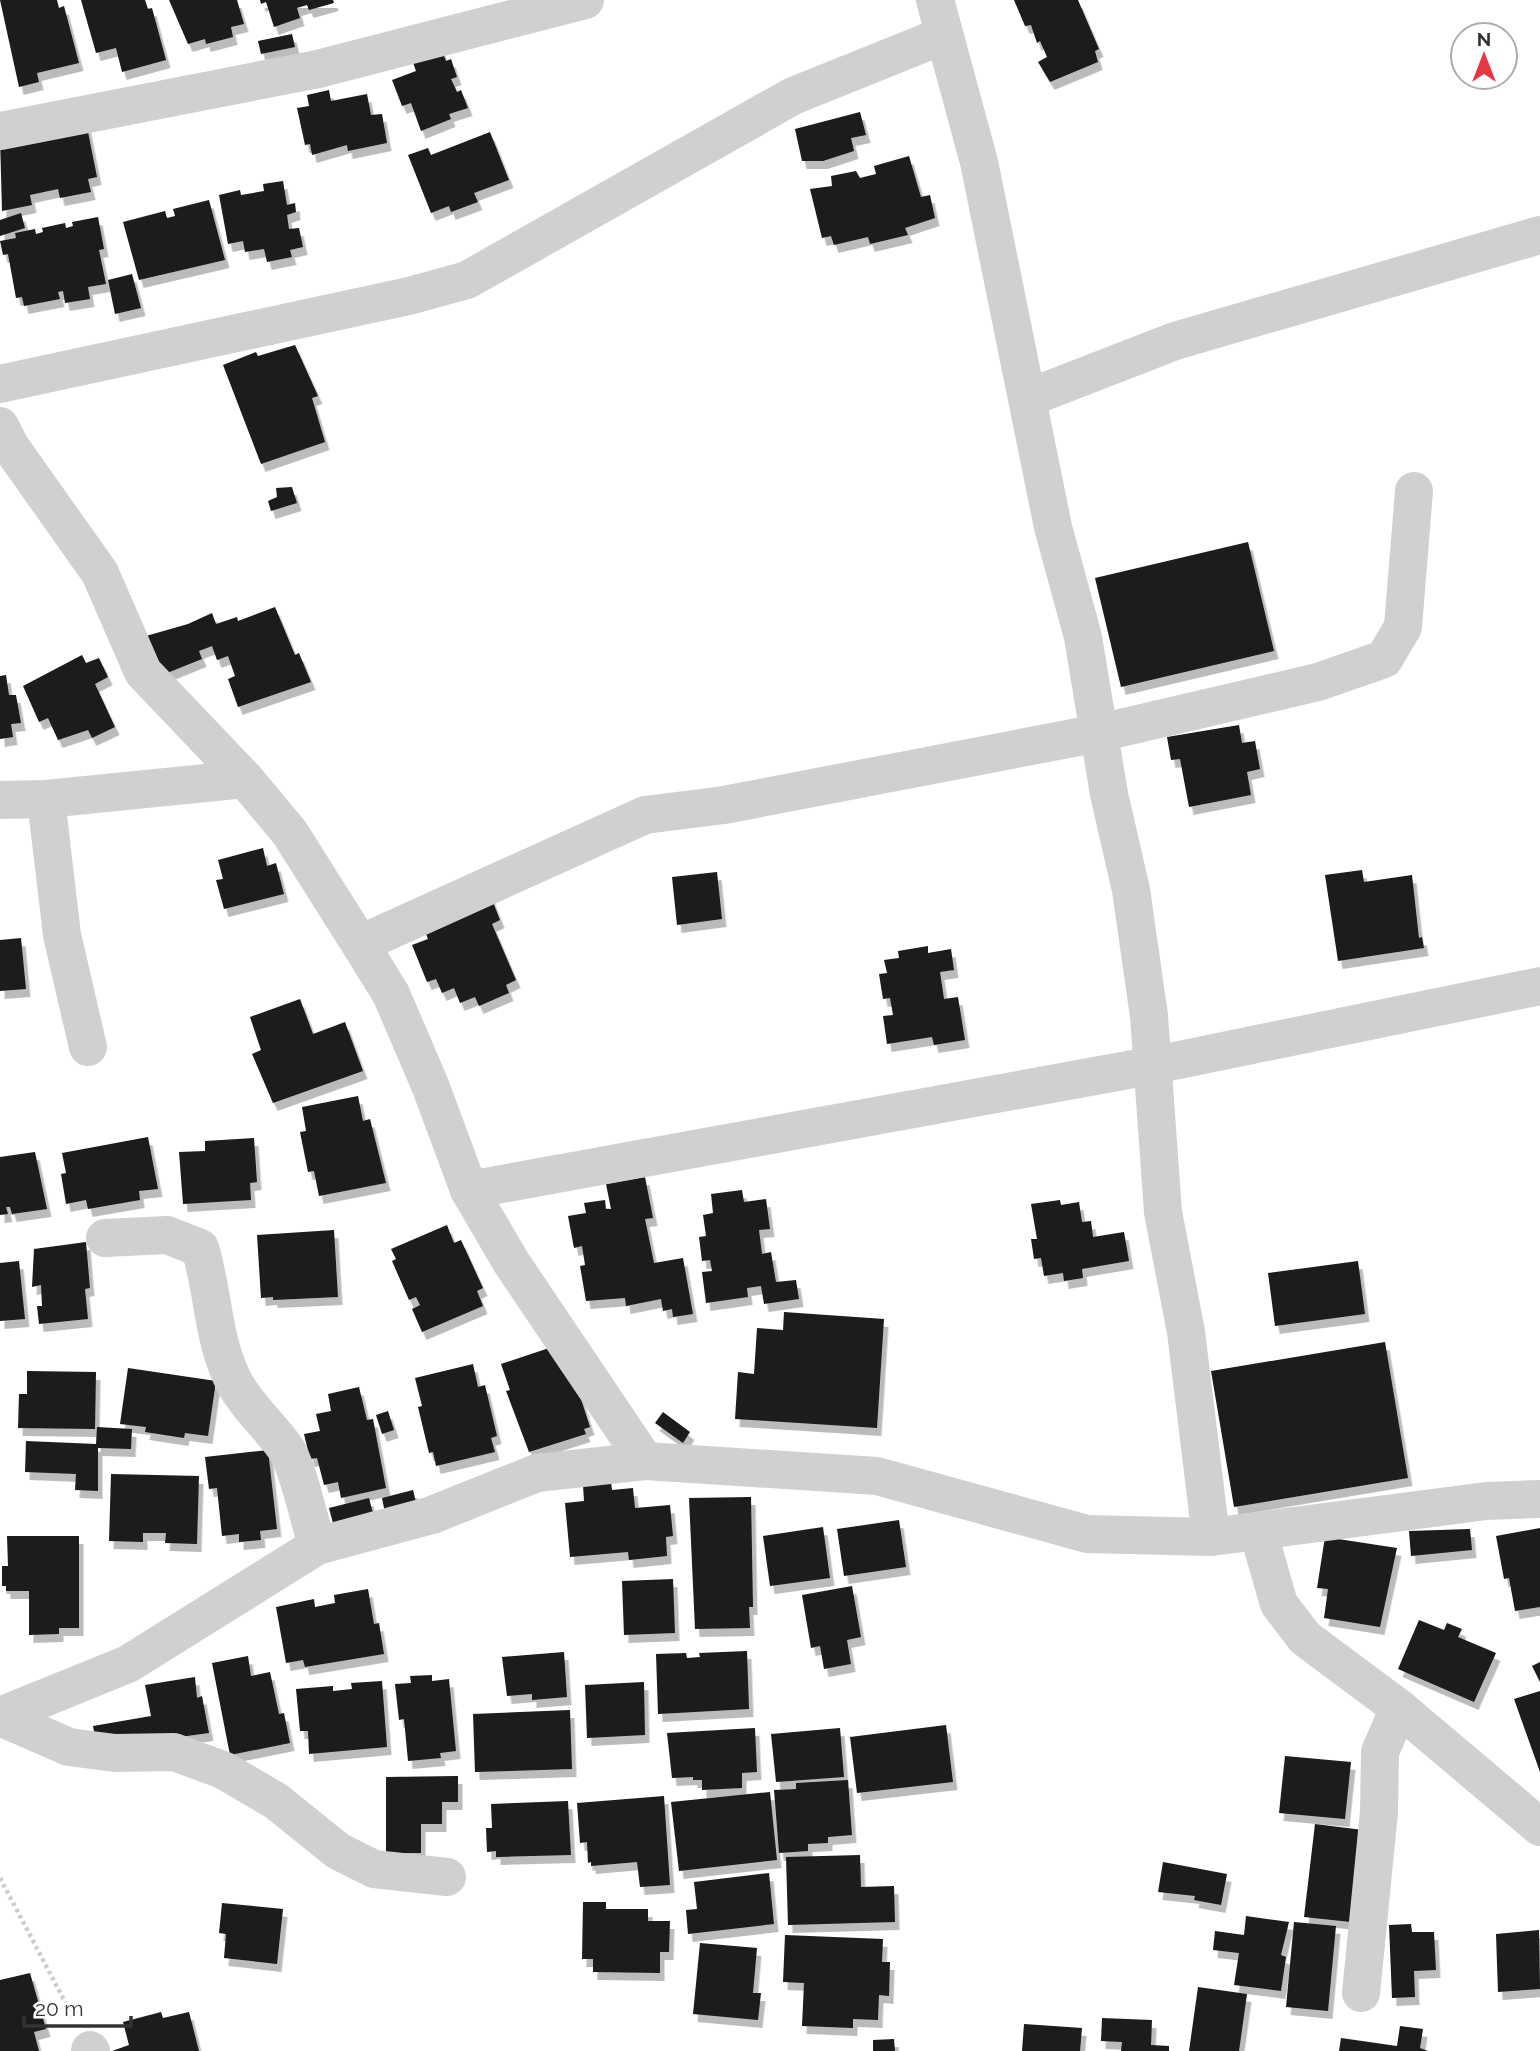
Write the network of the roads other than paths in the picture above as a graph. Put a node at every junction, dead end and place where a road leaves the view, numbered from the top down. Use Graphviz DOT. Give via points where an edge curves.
graph roads {
  1 [pos="585,0"];
  2 [pos="939,18"];
  3 [pos="0,131"];
  4 [pos="1540,234"];
  5 [pos="0,384"];
  6 [pos="1028,398"];
  7 [pos="0,426"];
  8 [pos="1413,491"];
  9 [pos="1099,733"];
  10 [pos="245,779"];
  11 [pos="46,799"];
  12 [pos="0,800"];
  13 [pos="360,944"];
  14 [pos="1540,986"];
  15 [pos="88,1047"];
  16 [pos="1150,1066"];
  17 [pos="469,1190"];
  18 [pos="104,1238"];
  19 [pos="645,1461"];
  20 [pos="1540,1499"];
  21 [pos="1258,1531"];
  22 [pos="1210,1537"];
  23 [pos="317,1546"];
  24 [pos="1399,1708"];
  25 [pos="0,1717"];
  26 [pos="1540,1827"];
  27 [pos="447,1877"];
  28 [pos="1362,1993"];
  1 -- 3 [label="street" via="318,69"];
  2 -- 5 [label="street" via="467,280"];
  2 -- 6 [label="street" via="979,162"];
  4 -- 6 [label="street" via="1175,341"];
  6 -- 9 [label="street" via="1053,527 1083,637"];
  7 -- 10 [label="street" via="100,573 143,672"];
  8 -- 9 [label="street" via="1404,627 1384,659 1318,682"];
  9 -- 13 [label="street" via="723,805 645,815"];
  9 -- 16 [label="street" via="1131,890 1149,1016"];
  10 -- 11 [label="street"];
  10 -- 13 [label="street" via="290,833"];
  11 -- 12 [label="street"];
  11 -- 15 [label="street" via="62,935"];
  13 -- 17 [label="street" via="391,994"];
  14 -- 16 [label="street"];
  16 -- 17 [label="street"];
  16 -- 22 [label="street" via="1163,1212 1186,1332"];
  17 -- 19 [label="street" via="518,1273"];
  18 -- 23 [label="street" via="167,1235 200,1248 208,1272 217,1340 235,1382 288,1451"];
  19 -- 22 [label="street" via="877,1476 1087,1534"];
  19 -- 23 [label="street" via="537,1473 432,1516"];
  20 -- 21 [label="street" via="1486,1501"];
  21 -- 22 [label="street"];
  21 -- 24 [label="street" via="1279,1604 1305,1639"];
  23 -- 25 [label="street" via="128,1664"];
  24 -- 26 [label="street"];
  24 -- 28 [label="street" via="1380,1752"];
  25 -- 27 [label="street" via="69,1747 115,1753 174,1752 223,1770 276,1801 338,1851 374,1869"];
}
